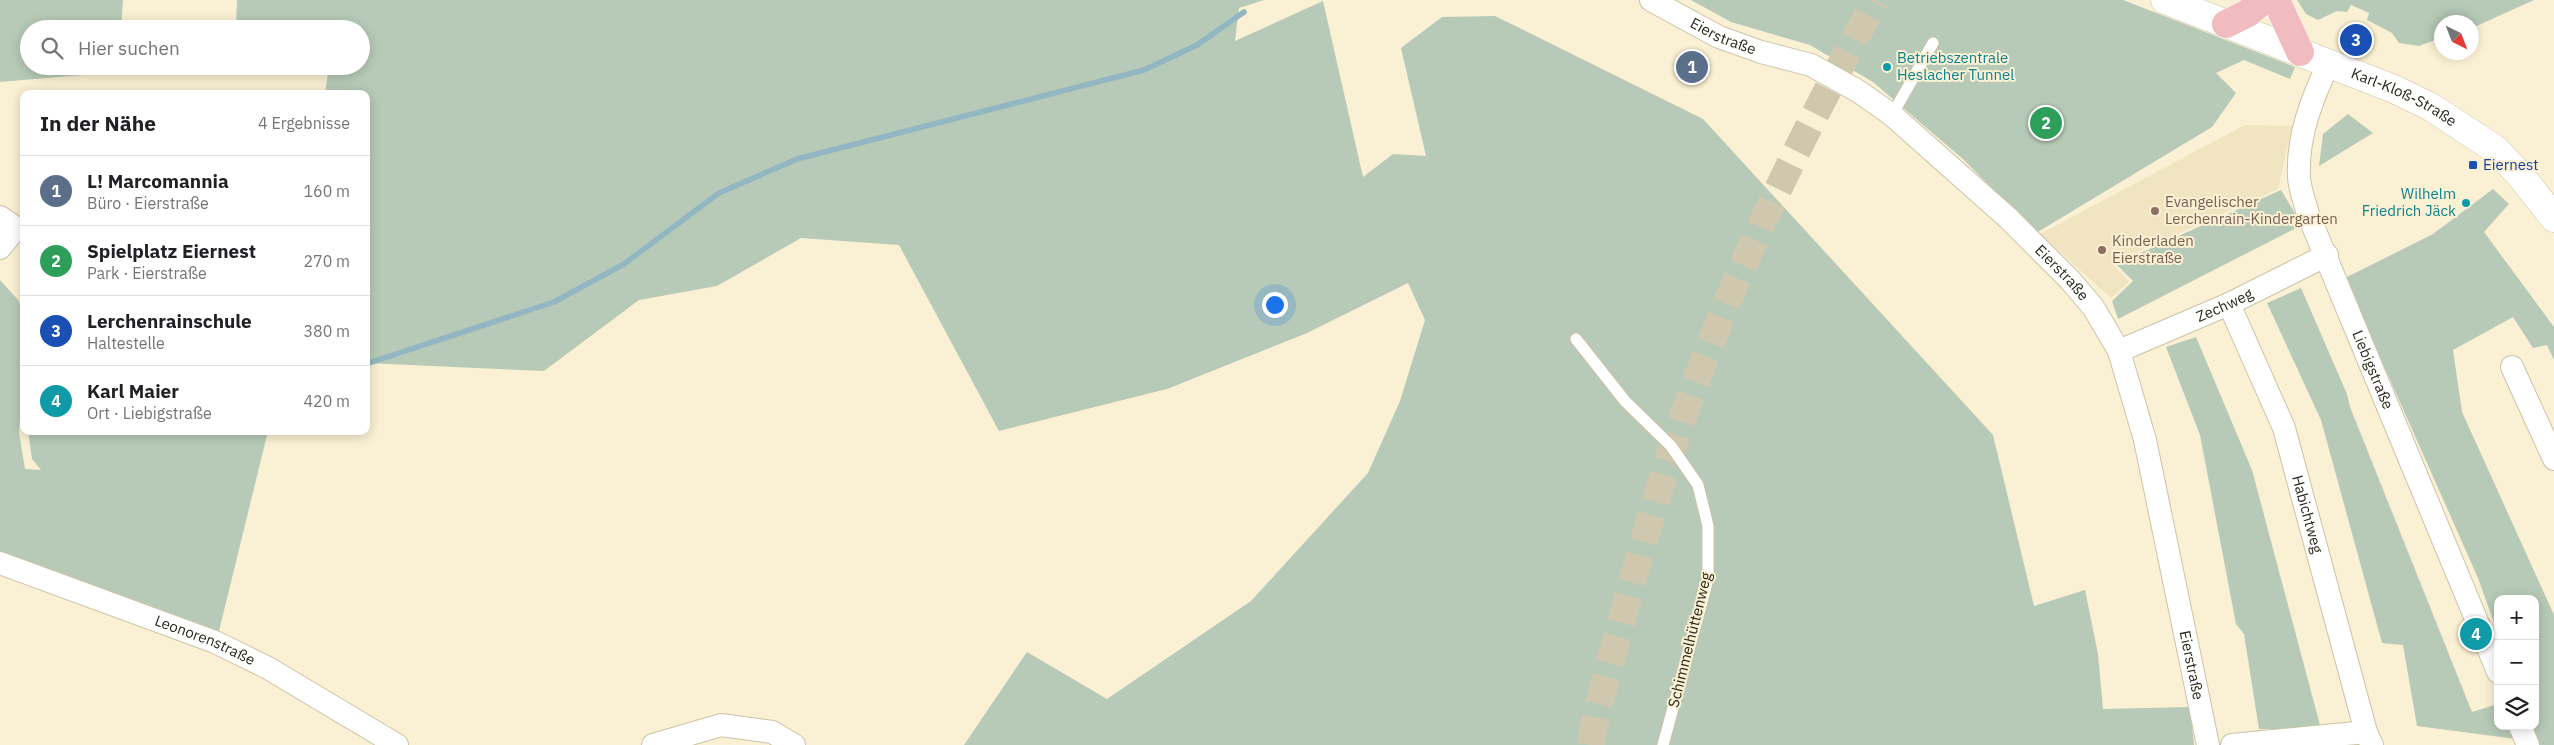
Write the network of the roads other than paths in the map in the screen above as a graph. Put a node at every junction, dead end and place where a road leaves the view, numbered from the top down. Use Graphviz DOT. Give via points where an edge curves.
graph roads {
  1 [pos="1650,0"];
  2 [pos="2177,2"];
  3 [pos="2257,7"];
  4 [pos="1933,43"];
  5 [pos="2300,52"];
  6 [pos="2329,63"];
  7 [pos="1892,115"];
  8 [pos="2554,218"];
  9 [pos="13,224"];
  10 [pos="0,248"];
  11 [pos="2326,255"];
  12 [pos="2229,304"];
  13 [pos="1576,339"];
  14 [pos="2119,351"];
  15 [pos="2512,367"];
  16 [pos="2554,458"];
  17 [pos="0,562"];
  18 [pos="2494,662"];
  19 [pos="2522,730"];
  20 [pos="2369,738"];
  21 [pos="397,745"];
  22 [pos="653,745"];
  23 [pos="794,745"];
  24 [pos="1663,745"];
  25 [pos="2208,745"];
  26 [pos="2232,745"];
  27 [pos="2528,745"];
  1 -- 7 [label="street, Eierstraße" via="1719,37 1761,52 1811,64"];
  2 -- 3 [label="main road, Karl-Kloß-Straße"];
  3 -- 5 [label="main road"];
  3 -- 5 [label="main road, Karl-Kloß-Straße"];
  4 -- 7 [label="lane"];
  5 -- 6 [label="main road, Karl-Kloß-Straße"];
  6 -- 8 [label="main road, Karl-Kloß-Straße" via="2424,103 2464,126 2495,149"];
  6 -- 11 [label="street, Liebigstraße" via="2316,91 2302,138 2299,177 2308,214"];
  7 -- 14 [label="street, Eierstraße" via="2008,218 2070,280 2093,308"];
  9 -- 10 [label="street"];
  11 -- 12 [label="street, Zechweg"];
  11 -- 18 [label="street, Liebigstraße"];
  12 -- 14 [label="street, Zechweg"];
  12 -- 20 [label="street, Habichtweg" via="2284,428"];
  13 -- 24 [label="lane, Schimmelhüttenweg" via="1625,401 1671,446 1698,485 1708,526 1708,579"];
  14 -- 25 [label="street, Eierstraße" via="2145,440"];
  15 -- 16 [label="street"];
  17 -- 21 [label="street, Leonorenstraße" via="215,642 268,668"];
  19 -- 27 [label="street"];
  20 -- 26 [label="street"];
  22 -- 23 [label="street" via="721,725 772,732"];
}
